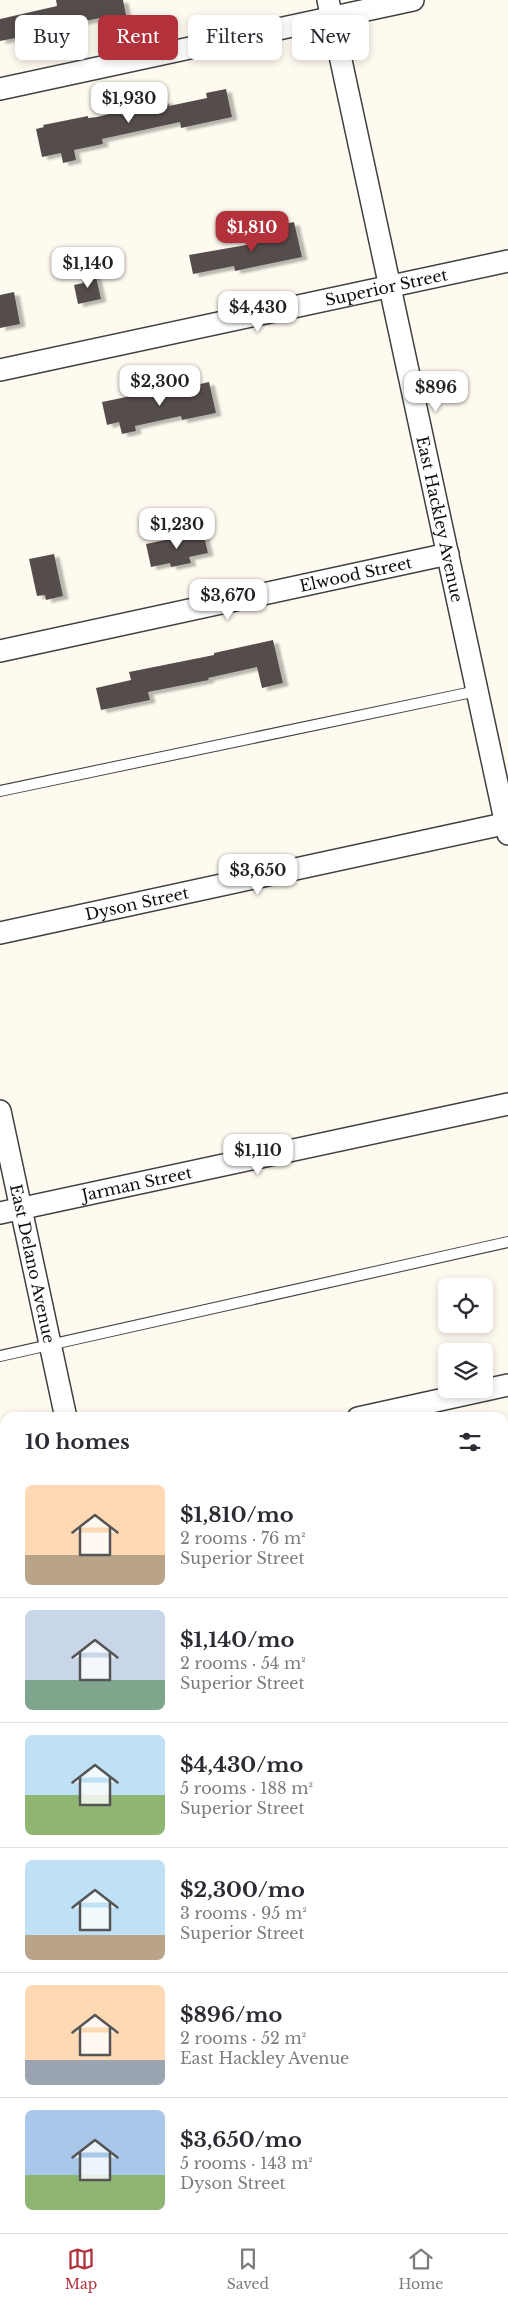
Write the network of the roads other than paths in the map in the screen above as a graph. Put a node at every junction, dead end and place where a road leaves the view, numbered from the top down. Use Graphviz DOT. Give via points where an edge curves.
graph roads {
  1 [pos="413,0"];
  2 [pos="330,9"];
  3 [pos="0,89"];
  4 [pos="508,260"];
  5 [pos="389,286"];
  6 [pos="0,370"];
  7 [pos="448,554"];
  8 [pos="0,651"];
  9 [pos="478,690"];
  10 [pos="0,791"];
  11 [pos="507,827"];
  12 [pos="0,933"];
  13 [pos="508,1104"];
  14 [pos="0,1111"];
  15 [pos="21,1208"];
  16 [pos="0,1213"];
  17 [pos="508,1242"];
  18 [pos="50,1345"];
  19 [pos="0,1356"];
  20 [pos="508,1385"];
  21 [pos="65,1412"];
  22 [pos="385,1412"];
  1 -- 2 [label="street"];
  2 -- 3 [label="street"];
  2 -- 5 [label="street, East Hackley Avenue"];
  4 -- 5 [label="street, Superior Street"];
  5 -- 6 [label="street, Superior Street"];
  5 -- 7 [label="street, East Hackley Avenue"];
  7 -- 8 [label="street, Elwood Street"];
  7 -- 9 [label="street, East Hackley Avenue"];
  9 -- 10 [label="lane"];
  9 -- 11 [label="street, East Hackley Avenue"];
  11 -- 12 [label="street, Dyson Street"];
  13 -- 15 [label="street, Jarman Street"];
  14 -- 15 [label="street, East Delano Avenue"];
  15 -- 16 [label="street, Jarman Street"];
  15 -- 18 [label="street, East Delano Avenue"];
  17 -- 18 [label="lane"];
  18 -- 19 [label="lane"];
  18 -- 21 [label="street, East Delano Avenue"];
  20 -- 22 [label="street"];
}
